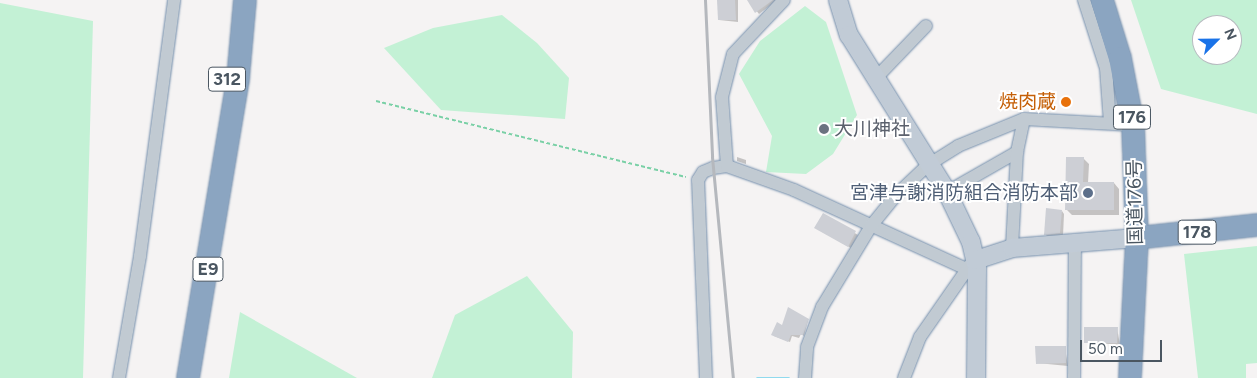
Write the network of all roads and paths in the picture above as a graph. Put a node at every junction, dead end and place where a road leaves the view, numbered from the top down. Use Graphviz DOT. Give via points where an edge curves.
graph roads {
  1 [pos="174,0"];
  2 [pos="233,0"];
  3 [pos="245,0"];
  4 [pos="784,0"];
  5 [pos="838,0"];
  6 [pos="1084,0"];
  7 [pos="1100,12"];
  8 [pos="926,26"];
  9 [pos="874,80"];
  10 [pos="376,101"];
  11 [pos="1024,119"];
  12 [pos="1110,123"];
  13 [pos="1134,125"];
  14 [pos="1017,152"];
  15 [pos="225,159"];
  16 [pos="928,165"];
  17 [pos="727,166"];
  18 [pos="698,180"];
  19 [pos="947,192"];
  20 [pos="1257,225"];
  21 [pos="871,226"];
  22 [pos="1137,238"];
  23 [pos="1075,242"];
  24 [pos="1012,248"];
  25 [pos="970,264"];
  26 [pos="119,378"];
  27 [pos="188,378"];
  28 [pos="706,378"];
  29 [pos="805,378"];
  30 [pos="904,378"];
  31 [pos="976,378"];
  32 [pos="1074,378"];
  33 [pos="1130,378"];
  1 -- 26 [label="street" via="140,256"];
  2 -- 15 [label="highway, 312" via="225,95"];
  3 -- 15 [label="highway, E9" via="238,78"];
  4 -- 17 [label="street" via="733,54 722,97"];
  5 -- 9 [label="street" via="849,35"];
  6 -- 7 [label="street"];
  7 -- 12 [label="street"];
  7 -- 13 [label="highway, 国道176号 / 176" via="1120,58"];
  8 -- 9 [label="street"];
  9 -- 16 [label="street"];
  10 -- 18 [label="path"];
  11 -- 12 [label="street"];
  11 -- 14 [label="street"];
  11 -- 16 [label="street" via="958,146"];
  12 -- 13 [label="street"];
  13 -- 22 [label="highway, 国道176号 / 176"];
  14 -- 19 [label="street"];
  14 -- 24 [label="street"];
  15 -- 27 [label="highway, E9"];
  16 -- 19 [label="street"];
  16 -- 21 [label="street" via="895,196"];
  17 -- 18 [label="street" via="708,170"];
  17 -- 21 [label="street" via="794,190"];
  18 -- 28 [label="street"];
  19 -- 25 [label="street"];
  20 -- 22 [label="highway, 178"];
  21 -- 25 [label="street"];
  21 -- 29 [label="street" via="813,326"];
  22 -- 23 [label="street"];
  22 -- 33 [label="highway, 国道176号 / 176"];
  23 -- 24 [label="street"];
  23 -- 32 [label="street"];
  24 -- 25 [label="street"];
  25 -- 30 [label="street" via="920,338"];
  25 -- 31 [label="street"];
}
